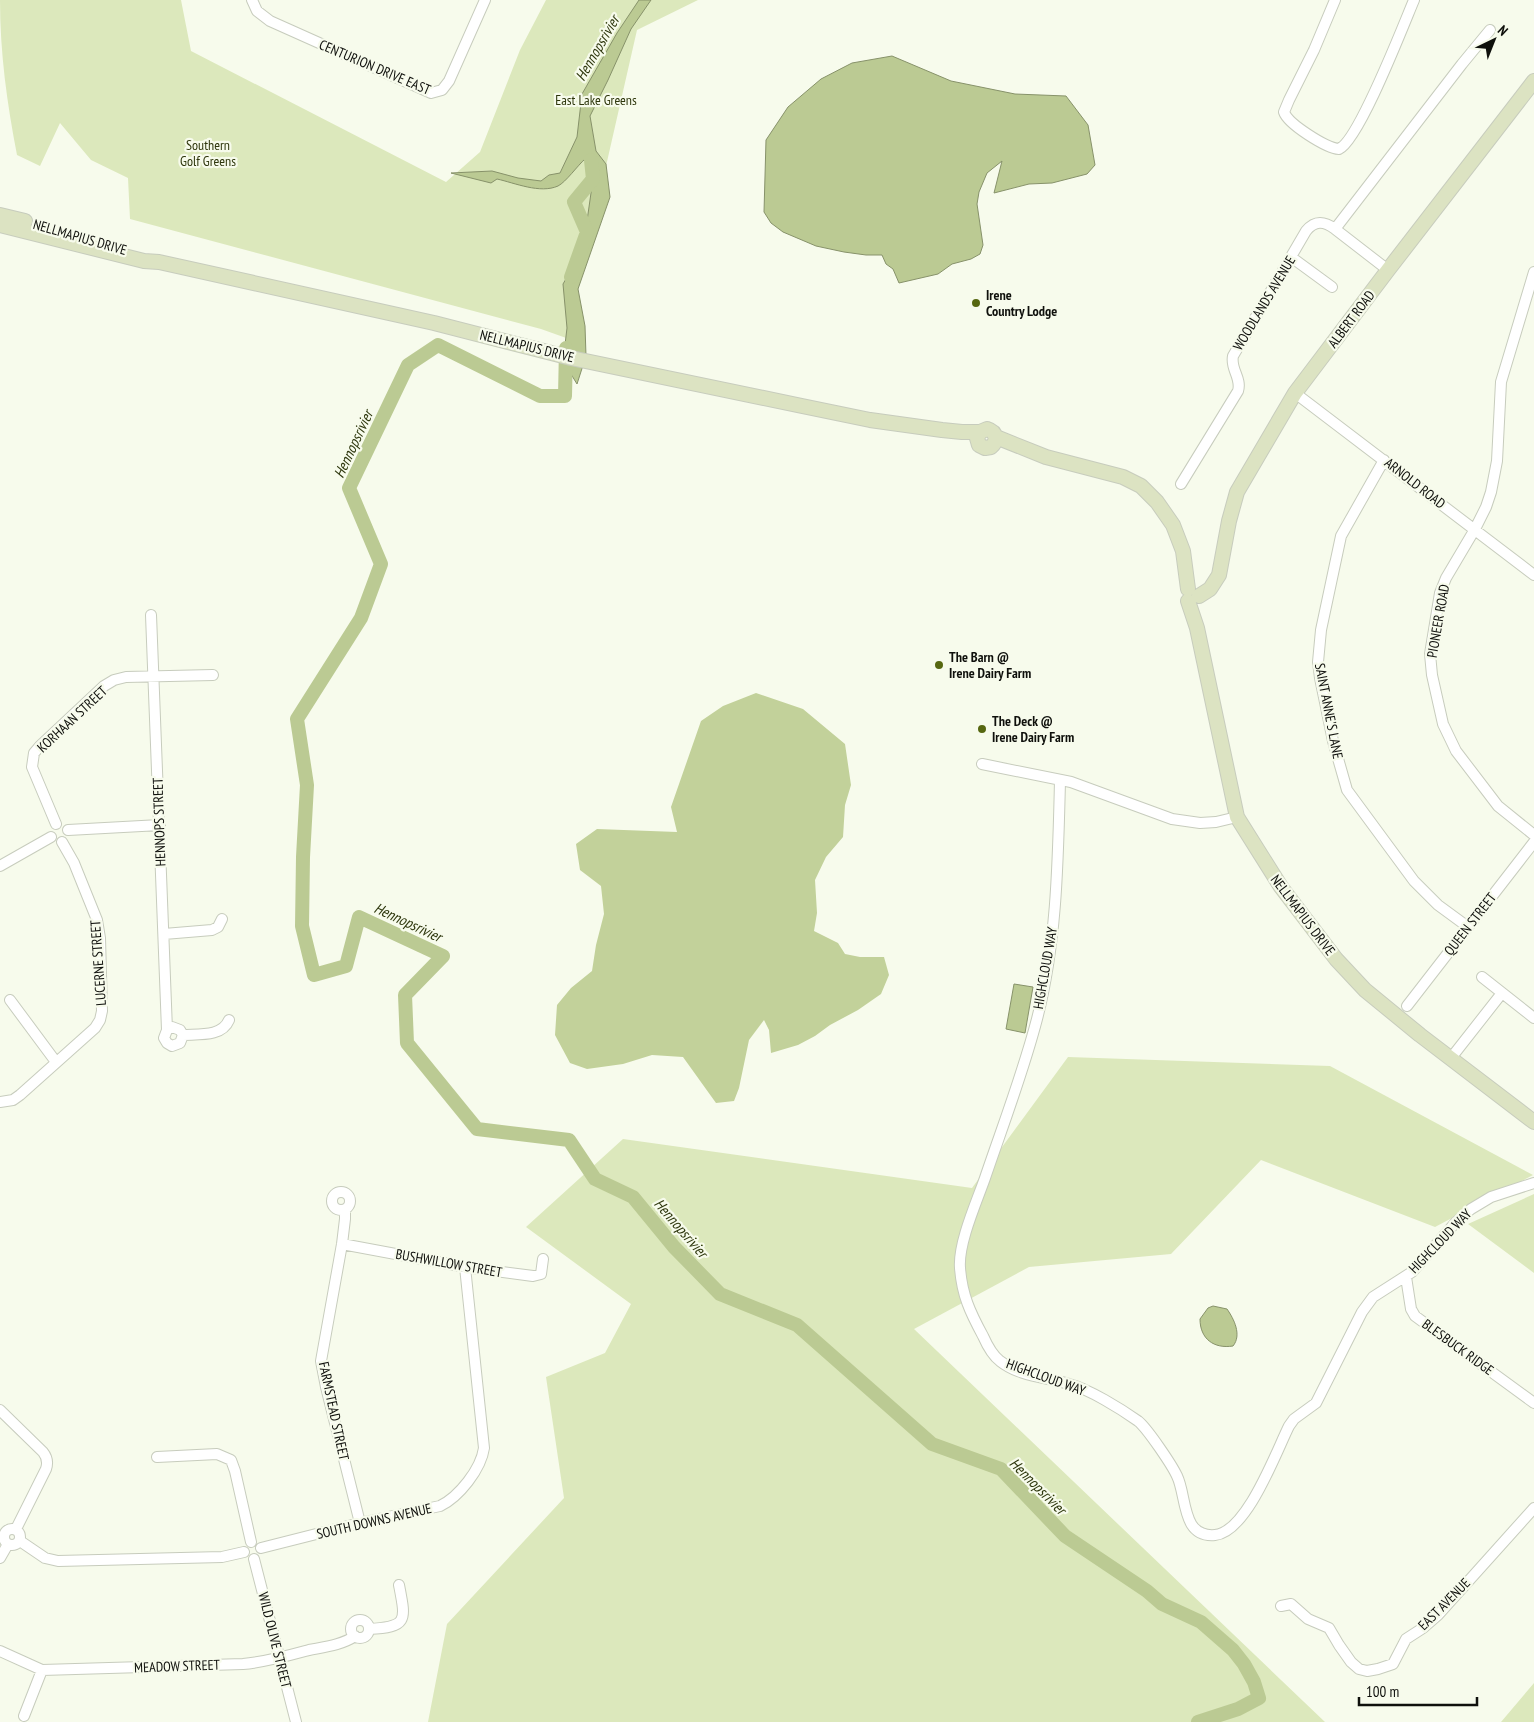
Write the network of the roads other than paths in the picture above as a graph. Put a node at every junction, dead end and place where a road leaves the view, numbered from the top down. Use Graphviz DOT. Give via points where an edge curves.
graph roads {
  1 [pos="252,0"];
  2 [pos="486,0"];
  3 [pos="1335,0"];
  4 [pos="1414,0"];
  5 [pos="1490,30"];
  6 [pos="1534,81"];
  7 [pos="0,214"];
  8 [pos="17,224"];
  9 [pos="0,227"];
  10 [pos="1335,229"];
  11 [pos="1291,257"];
  12 [pos="1388,270"];
  13 [pos="1534,272"];
  14 [pos="1332,287"];
  15 [pos="1295,393"];
  16 [pos="1384,460"];
  17 [pos="1181,484"];
  18 [pos="1475,529"];
  19 [pos="1534,575"];
  20 [pos="1194,594"];
  21 [pos="151,615"];
  22 [pos="213,675"];
  23 [pos="153,677"];
  24 [pos="982,764"];
  25 [pos="1060,781"];
  26 [pos="1237,817"];
  27 [pos="56,824"];
  28 [pos="160,826"];
  29 [pos="68,830"];
  30 [pos="1534,835"];
  31 [pos="51,837"];
  32 [pos="62,842"];
  33 [pos="1534,842"];
  34 [pos="0,866"];
  35 [pos="222,919"];
  36 [pos="1468,927"];
  37 [pos="164,934"];
  38 [pos="1482,977"];
  39 [pos="1502,993"];
  40 [pos="10,1000"];
  41 [pos="1407,1006"];
  42 [pos="1534,1018"];
  43 [pos="229,1020"];
  44 [pos="167,1030"];
  45 [pos="183,1035"];
  46 [pos="1451,1058"];
  47 [pos="56,1062"];
  48 [pos="0,1102"];
  49 [pos="1534,1122"];
  50 [pos="1534,1183"];
  51 [pos="345,1210"];
  52 [pos="342,1244"];
  53 [pos="543,1259"];
  54 [pos="466,1267"];
  55 [pos="1406,1277"];
  56 [pos="1534,1403"];
  57 [pos="0,1410"];
  58 [pos="157,1457"];
  59 [pos="1534,1508"];
  60 [pos="360,1523"];
  61 [pos="16,1529"];
  62 [pos="2,1531"];
  63 [pos="20,1541"];
  64 [pos="251,1542"];
  65 [pos="8,1544"];
  66 [pos="261,1548"];
  67 [pos="244,1552"];
  68 [pos="0,1558"];
  69 [pos="254,1559"];
  70 [pos="399,1585"];
  71 [pos="1282,1606"];
  72 [pos="0,1651"];
  73 [pos="280,1658"];
  74 [pos="42,1670"];
  75 [pos="24,1716"];
  76 [pos="296,1722"];
  1 -- 2 [label="street, CENTURION DRIVE EAST" via="257,11 270,22 431,93 442,90 449,81"];
  3 -- 4 [label="street" via="1284,112 1287,118 1314,138 1339,149 1349,142 1361,120"];
  5 -- 10 [label="street"];
  6 -- 12 [label="main road, ALBERT ROAD"];
  7 -- 8 [label="main road"];
  8 -- 9 [label="main road"];
  8 -- 20 [label="main road, NELLMAPIUS DRIVE" via="103,243 159,262 434,323 559,355 896,424 916,431 1010,444 1116,475 1141,486 1173,524"];
  10 -- 11 [label="street, WOODLANDS AVENUE" via="1322,222 1313,224"];
  10 -- 12 [label="street, WOODLANDS AVENUE"];
  11 -- 14 [label="street"];
  11 -- 17 [label="street, WOODLANDS AVENUE" via="1233,356 1232,366 1240,383 1238,391"];
  12 -- 15 [label="main road, ALBERT ROAD"];
  13 -- 18 [label="street, PIONEER ROAD" via="1501,382 1494,477 1486,508"];
  15 -- 16 [label="street, ARNOLD ROAD"];
  15 -- 20 [label="main road, ALBERT ROAD" via="1237,492 1216,582"];
  16 -- 18 [label="street, ARNOLD ROAD"];
  16 -- 36 [label="street, SAINT ANNE'S LANE" via="1340,536 1321,630 1320,678 1347,790 1414,881 1438,905"];
  18 -- 19 [label="street, ARNOLD ROAD"];
  18 -- 30 [label="street, PIONEER ROAD" via="1448,572 1440,593 1430,654 1432,675 1443,724 1460,758 1498,806"];
  20 -- 26 [label="main road, NELLMAPIUS DRIVE" via="1198,628"];
  21 -- 23 [label="street, HENNOPS STREET"];
  22 -- 23 [label="street, KORHAAN STREET"];
  23 -- 27 [label="street, KORHAAN STREET" via="126,677 109,683 37,749 32,767"];
  23 -- 28 [label="street, HENNOPS STREET"];
  24 -- 25 [label="street"];
  25 -- 26 [label="street" via="1071,782 1172,819 1200,823"];
  25 -- 55 [label="street, HIGHCLOUD WAY" via="1054,913 1047,972 1015,1094 969,1222 960,1263 967,1305 992,1352 1003,1364 1038,1378 1076,1386 1142,1424 1178,1477 1190,1524 1200,1533 1216,1535 1230,1529 1255,1498 1289,1426 1316,1403 1366,1306 1382,1289"];
  26 -- 46 [label="main road, NELLMAPIUS DRIVE" via="1280,887 1341,966 1381,1003"];
  27 -- 29 [label="street"];
  27 -- 31 [label="street" via="51,829"];
  28 -- 29 [label="street"];
  28 -- 37 [label="street, HENNOPS STREET"];
  29 -- 32 [label="street" via="68,837"];
  31 -- 32 [label="street"];
  31 -- 34 [label="street"];
  32 -- 47 [label="street, LUCERNE STREET" via="97,920 102,1012 95,1028"];
  33 -- 36 [label="street, QUEEN STREET"];
  35 -- 37 [label="street" via="212,930"];
  36 -- 41 [label="street, QUEEN STREET"];
  37 -- 44 [label="street, HENNOPS STREET"];
  38 -- 39 [label="street"];
  39 -- 42 [label="street"];
  39 -- 46 [label="street"];
  40 -- 47 [label="street"];
  43 -- 45 [label="street" via="220,1030"];
  44 -- 45 [label="street" via="178,1028"];
  44 -- 45 [label="street" via="165,1041 172,1046 180,1043"];
  46 -- 49 [label="main road, NELLMAPIUS DRIVE"];
  47 -- 48 [label="street, LUCERNE STREET" via="13,1100"];
  50 -- 55 [label="street, HIGHCLOUD WAY" via="1491,1196 1471,1209"];
  51 -- 52 [label="street, FARMSTEAD STREET"];
  52 -- 54 [label="street, BUSHWILLOW STREET"];
  52 -- 60 [label="street, FARMSTEAD STREET" via="322,1361"];
  53 -- 54 [label="street, BUSHWILLOW STREET" via="540,1274 533,1276"];
  54 -- 60 [label="street, SOUTH DOWNS AVENUE" via="483,1432 480,1464 444,1504"];
  55 -- 56 [label="street, BLESBUCK RIDGE" via="1415,1316"];
  57 -- 61 [label="street" via="43,1452 47,1462"];
  58 -- 64 [label="street" via="217,1454 231,1460"];
  59 -- 71 [label="street, EAST AVENUE" via="1438,1615 1406,1640 1394,1662 1386,1667 1370,1671 1359,1669 1327,1626 1308,1619 1291,1604"];
  60 -- 66 [label="street, SOUTH DOWNS AVENUE"];
  61 -- 62 [label="street"];
  61 -- 63 [label="street" via="20,1533"];
  62 -- 65 [label="street"];
  63 -- 65 [label="street"];
  63 -- 67 [label="street" via="45,1558 58,1562 222,1557"];
  64 -- 66 [label="street" via="258,1543"];
  64 -- 67 [label="street"];
  65 -- 68 [label="street"];
  66 -- 69 [label="street" via="260,1556"];
  67 -- 69 [label="street"];
  69 -- 73 [label="street, WILD OLIVE STREET"];
  70 -- 73 [label="street, MEADOW STREET" via="404,1613 402,1620 394,1626 368,1629 365,1622 356,1621 351,1628 355,1636 344,1642"];
  72 -- 74 [label="street, MEADOW STREET"];
  73 -- 74 [label="street, MEADOW STREET" via="243,1664"];
  73 -- 76 [label="street, WILD OLIVE STREET"];
  74 -- 75 [label="street"];
}
